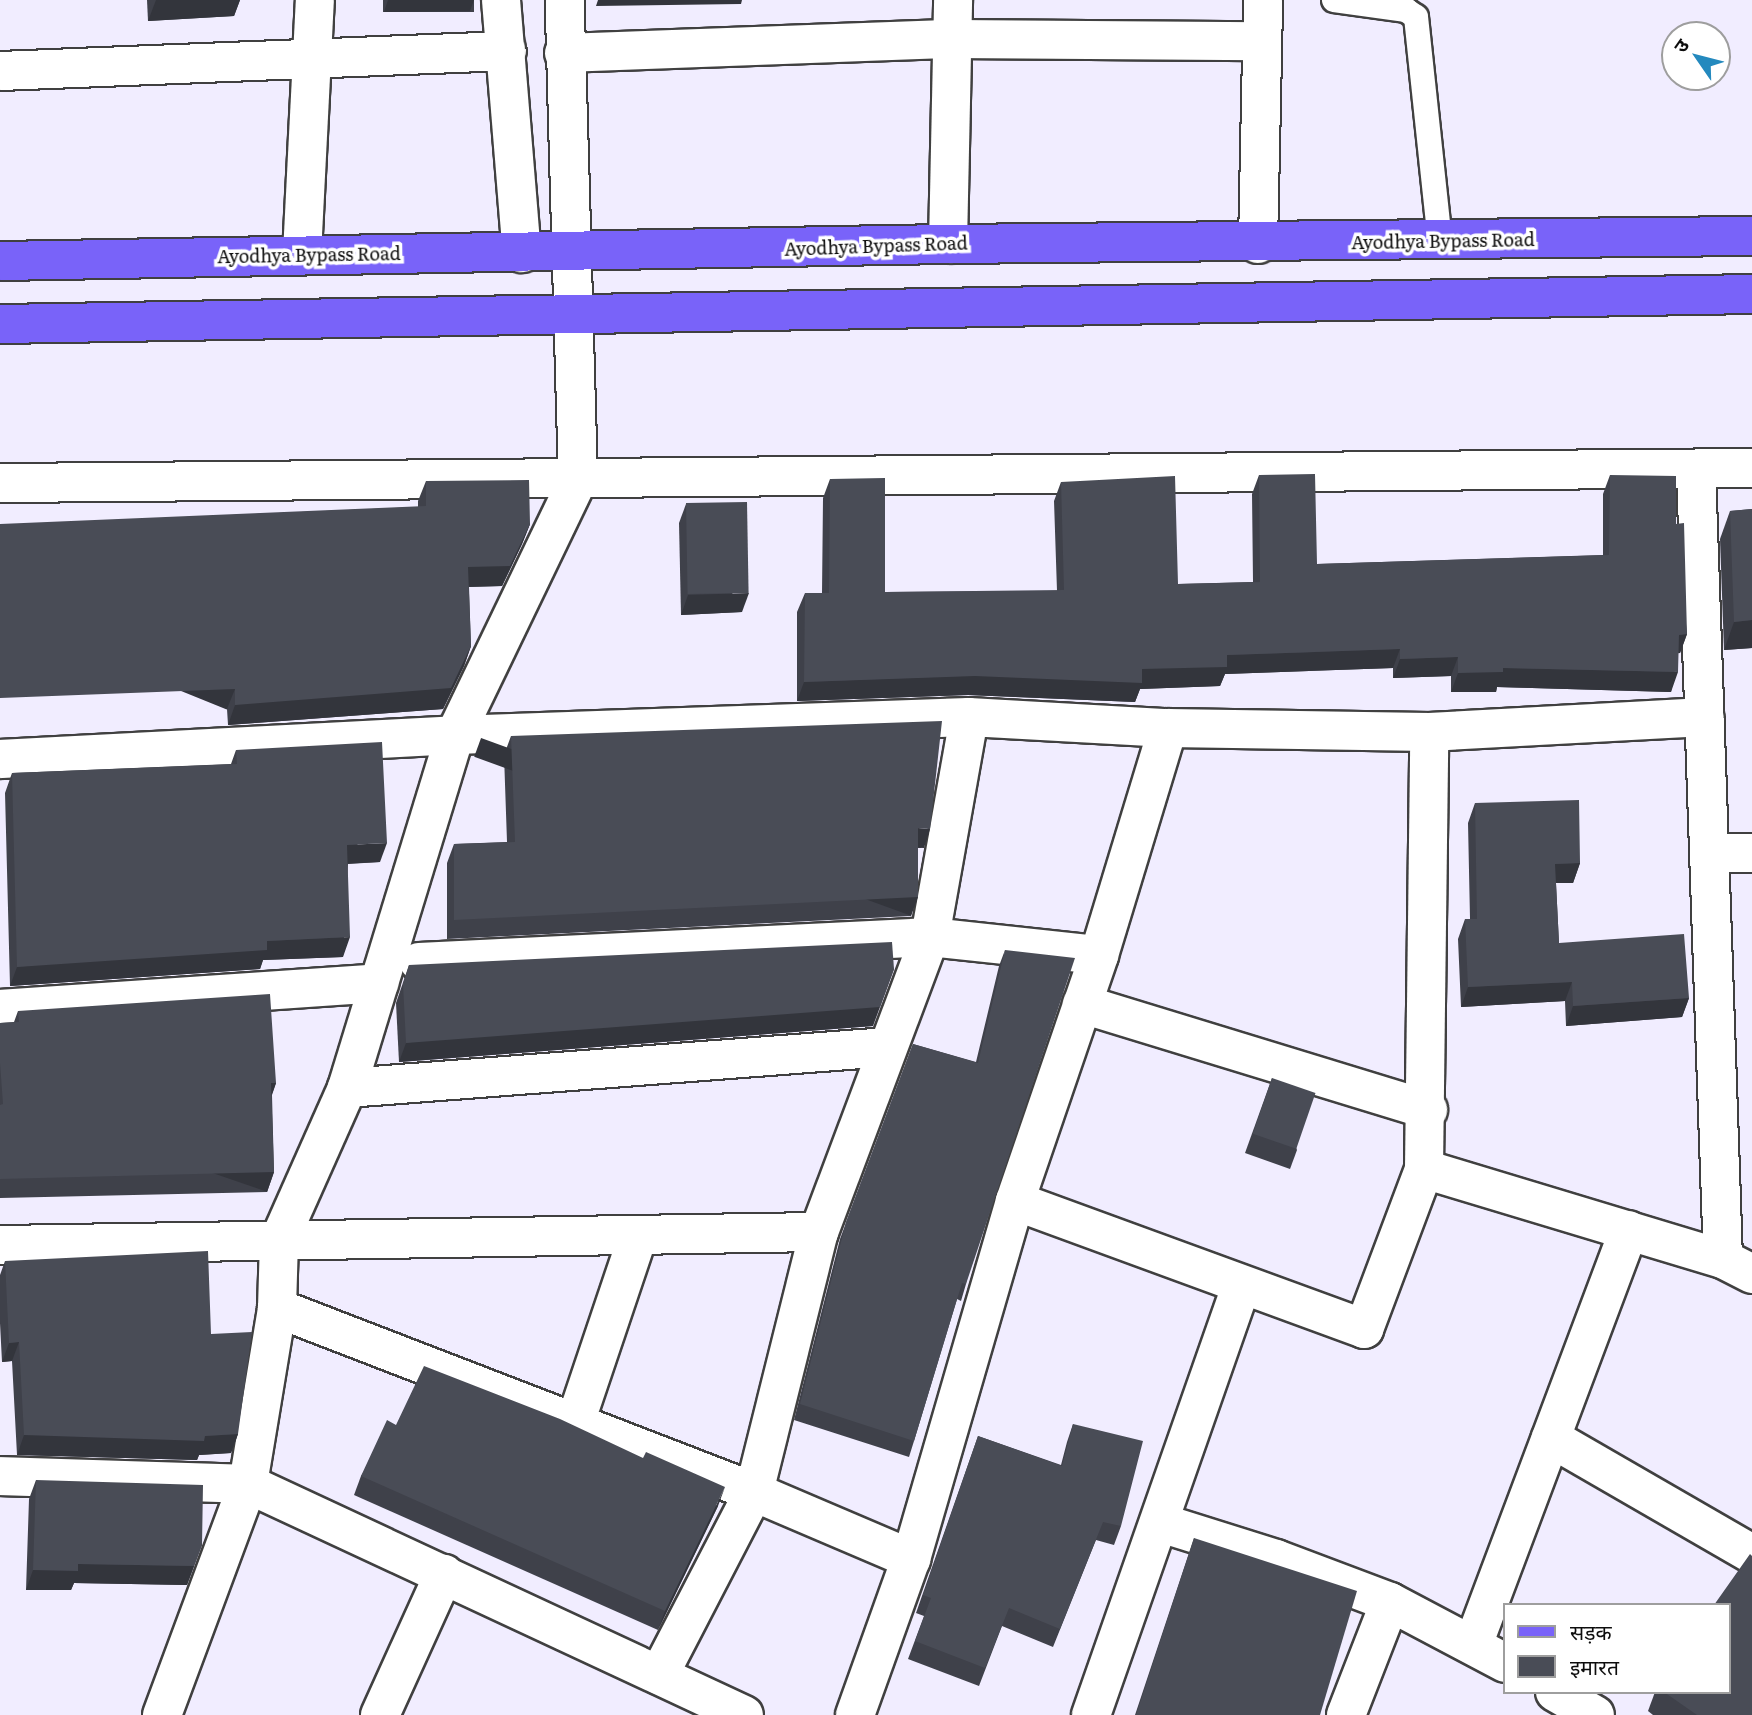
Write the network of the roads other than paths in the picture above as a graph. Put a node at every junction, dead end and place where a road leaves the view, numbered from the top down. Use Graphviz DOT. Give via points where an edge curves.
graph roads {
  1 [pos="314,0"];
  2 [pos="501,0"];
  3 [pos="565,0"];
  4 [pos="953,0"];
  5 [pos="1263,0"];
  6 [pos="1334,0"];
  7 [pos="953,39"];
  8 [pos="1261,41"];
  9 [pos="507,51"];
  10 [pos="564,53"];
  11 [pos="312,61"];
  12 [pos="0,71"];
  13 [pos="1752,236"];
  14 [pos="1440,240"];
  15 [pos="948,244"];
  16 [pos="1258,244"];
  17 [pos="522,253"];
  18 [pos="568,253"];
  19 [pos="302,254"];
  20 [pos="0,261"];
  21 [pos="1752,294"];
  22 [pos="570,314"];
  23 [pos="0,324"];
  24 [pos="1752,468"];
  25 [pos="1696,470"];
  26 [pos="578,479"];
  27 [pos="0,483"];
  28 [pos="969,717"];
  29 [pos="1705,717"];
  30 [pos="1168,728"];
  31 [pos="1429,732"];
  32 [pos="455,735"];
  33 [pos="0,760"];
  34 [pos="1709,853"];
  35 [pos="1752,853"];
  36 [pos="930,937"];
  37 [pos="1099,955"];
  38 [pos="419,962"];
  39 [pos="379,983"];
  40 [pos="1083,1004"];
  41 [pos="0,1009"];
  42 [pos="887,1046"];
  43 [pos="346,1088"];
  44 [pos="1428,1110"];
  45 [pos="1424,1169"];
  46 [pos="1015,1201"];
  47 [pos="1629,1230"];
  48 [pos="819,1232"];
  49 [pos="638,1236"];
  50 [pos="279,1241"];
  51 [pos="0,1245"];
  52 [pos="1737,1267"];
  53 [pos="1241,1287"];
  54 [pos="276,1308"];
  55 [pos="575,1423"];
  56 [pos="1551,1438"];
  57 [pos="0,1476"];
  58 [pos="248,1484"];
  59 [pos="754,1492"];
  60 [pos="1161,1523"];
  61 [pos="1752,1554"];
  62 [pos="911,1559"];
  63 [pos="444,1574"];
  64 [pos="1391,1602"];
  65 [pos="1489,1654"];
  66 [pos="659,1675"];
  67 [pos="1558,1694"];
  68 [pos="162,1715"];
  69 [pos="380,1715"];
  70 [pos="744,1715"];
  71 [pos="855,1715"];
  72 [pos="1091,1715"];
  73 [pos="1346,1715"];
  74 [pos="1595,1715"];
  1 -- 11 [label="street"];
  2 -- 9 [label="street"];
  3 -- 10 [label="street"];
  4 -- 7 [label="street"];
  5 -- 8 [label="street"];
  6 -- 14 [label="lane" via="1406,10 1416,17"];
  7 -- 8 [label="street"];
  7 -- 10 [label="street"];
  7 -- 15 [label="street"];
  8 -- 16 [label="street"];
  9 -- 11 [label="street"];
  9 -- 17 [label="street"];
  10 -- 18 [label="street"];
  11 -- 12 [label="street"];
  11 -- 19 [label="street"];
  13 -- 14 [label="main road, Ayodhya Bypass Road"];
  14 -- 16 [label="main road, Ayodhya Bypass Road"];
  15 -- 16 [label="main road, Ayodhya Bypass Road"];
  15 -- 18 [label="main road, Ayodhya Bypass Road"];
  17 -- 18 [label="main road, Ayodhya Bypass Road"];
  17 -- 19 [label="main road, Ayodhya Bypass Road"];
  18 -- 22 [label="street"];
  19 -- 20 [label="main road, Ayodhya Bypass Road"];
  21 -- 22 [label="main road"];
  22 -- 23 [label="main road"];
  22 -- 26 [label="street"];
  24 -- 25 [label="street"];
  25 -- 26 [label="street"];
  25 -- 29 [label="street"];
  26 -- 27 [label="street"];
  26 -- 32 [label="street"];
  28 -- 30 [label="street"];
  28 -- 32 [label="street"];
  28 -- 36 [label="street"];
  29 -- 31 [label="street"];
  29 -- 34 [label="street"];
  30 -- 31 [label="street"];
  30 -- 37 [label="street"];
  31 -- 44 [label="street"];
  32 -- 33 [label="street"];
  32 -- 39 [label="street"];
  34 -- 35 [label="street"];
  34 -- 52 [label="street"];
  36 -- 37 [label="street"];
  36 -- 38 [label="street"];
  36 -- 42 [label="street"];
  37 -- 40 [label="street"];
  39 -- 41 [label="street"];
  39 -- 43 [label="street"];
  40 -- 44 [label="street"];
  40 -- 46 [label="street"];
  42 -- 43 [label="street"];
  42 -- 48 [label="street"];
  43 -- 50 [label="street"];
  44 -- 45 [label="street"];
  45 -- 47 [label="street"];
  45 -- 53 [label="street" via="1364,1329"];
  46 -- 53 [label="street"];
  46 -- 62 [label="street"];
  47 -- 52 [label="street"];
  47 -- 56 [label="street"];
  48 -- 49 [label="street"];
  48 -- 59 [label="street"];
  49 -- 50 [label="street"];
  49 -- 55 [label="street"];
  50 -- 51 [label="street"];
  50 -- 54 [label="street"];
  53 -- 60 [label="street"];
  54 -- 55 [label="street"];
  54 -- 58 [label="street"];
  55 -- 59 [label="street"];
  56 -- 61 [label="street"];
  56 -- 65 [label="street"];
  57 -- 58 [label="street"];
  58 -- 63 [label="street"];
  58 -- 68 [label="street"];
  59 -- 62 [label="street"];
  59 -- 66 [label="street"];
  60 -- 64 [label="street"];
  60 -- 72 [label="street"];
  62 -- 71 [label="street"];
  63 -- 66 [label="street"];
  63 -- 69 [label="street"];
  64 -- 65 [label="street"];
  64 -- 73 [label="street"];
  66 -- 70 [label="street"];
  67 -- 74 [label="street"];
}
